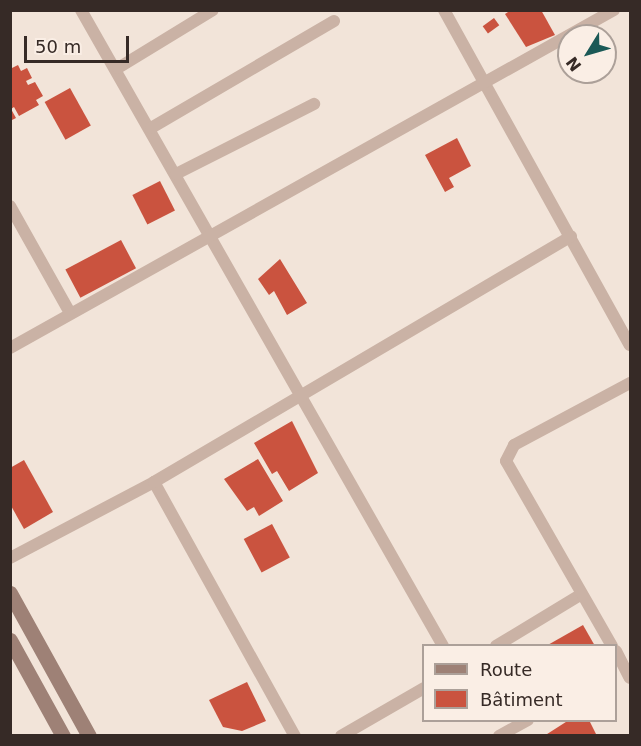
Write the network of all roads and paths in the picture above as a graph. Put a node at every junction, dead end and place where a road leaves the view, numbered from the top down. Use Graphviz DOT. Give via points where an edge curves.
graph roads {
  1 [pos="81,10"];
  2 [pos="213,10"];
  3 [pos="444,10"];
  4 [pos="615,10"];
  5 [pos="334,21"];
  6 [pos="118,68"];
  7 [pos="486,81"];
  8 [pos="314,104"];
  9 [pos="151,128"];
  10 [pos="177,174"];
  11 [pos="10,206"];
  12 [pos="211,234"];
  13 [pos="571,236"];
  14 [pos="70,313"];
  15 [pos="630,345"];
  16 [pos="10,348"];
  17 [pos="630,383"];
  18 [pos="303,396"];
  19 [pos="154,482"];
  20 [pos="10,558"];
  21 [pos="10,593"];
  22 [pos="582,594"];
  23 [pos="10,640"];
  24 [pos="442,644"];
  25 [pos="498,644"];
  26 [pos="611,644"];
  27 [pos="617,655"];
  28 [pos="626,672"];
  29 [pos="422,689"];
  30 [pos="524,722"];
  31 [pos="63,735"];
  32 [pos="89,735"];
  33 [pos="295,735"];
  34 [pos="341,735"];
  35 [pos="499,735"];
  1 -- 6 [label="street"];
  2 -- 6 [label="street"];
  3 -- 7 [label="street"];
  4 -- 7 [label="street"];
  5 -- 9 [label="street"];
  6 -- 9 [label="street"];
  7 -- 12 [label="street"];
  7 -- 13 [label="street"];
  8 -- 10 [label="street"];
  9 -- 10 [label="street"];
  10 -- 12 [label="street"];
  11 -- 14 [label="street"];
  12 -- 14 [label="street"];
  12 -- 18 [label="street"];
  13 -- 15 [label="street"];
  13 -- 18 [label="street"];
  14 -- 16 [label="street"];
  17 -- 22 [label="street" via="507,452 506,461"];
  18 -- 19 [label="street"];
  18 -- 24 [label="street"];
  19 -- 20 [label="street"];
  19 -- 33 [label="street"];
  21 -- 32 [label="main road"];
  22 -- 25 [label="street"];
  22 -- 26 [label="street"];
  23 -- 31 [label="main road"];
  27 -- 28 [label="street"];
  29 -- 34 [label="street"];
  30 -- 35 [label="street"];
}
